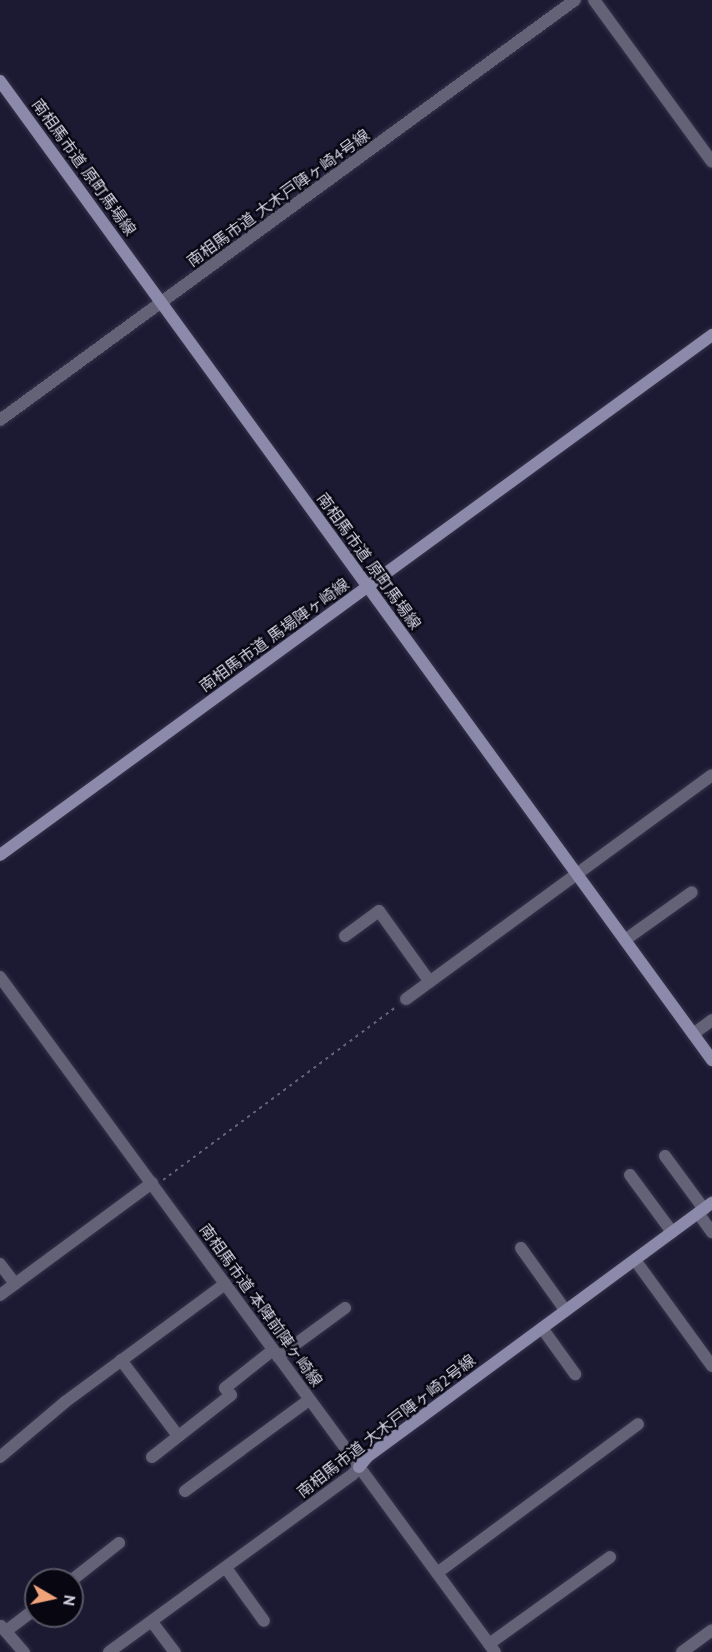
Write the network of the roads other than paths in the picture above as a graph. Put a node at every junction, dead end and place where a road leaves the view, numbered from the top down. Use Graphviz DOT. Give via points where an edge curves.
graph roads {
  1 [pos="575,0"];
  2 [pos="594,0"];
  3 [pos="0,81"];
  4 [pos="712,162"];
  5 [pos="162,304"];
  6 [pos="712,335"];
  7 [pos="0,420"];
  8 [pos="368,587"];
  9 [pos="712,775"];
  10 [pos="0,855"];
  11 [pos="577,874"];
  12 [pos="692,892"];
  13 [pos="345,936"];
  14 [pos="625,940"];
  15 [pos="0,977"];
  16 [pos="430,982"];
  17 [pos="406,999"];
  18 [pos="712,1020"];
  19 [pos="693,1034"];
  20 [pos="712,1060"];
  21 [pos="665,1156"];
  22 [pos="630,1175"];
  23 [pos="152,1183"];
  24 [pos="705,1209"];
  25 [pos="672,1232"];
  26 [pos="712,1232"];
  27 [pos="521,1248"];
  28 [pos="635,1260"];
  29 [pos="0,1264"];
  30 [pos="15,1284"];
  31 [pos="225,1284"];
  32 [pos="0,1295"];
  33 [pos="345,1308"];
  34 [pos="566,1311"];
  35 [pos="542,1328"];
  36 [pos="276,1353"];
  37 [pos="121,1360"];
  38 [pos="712,1366"];
  39 [pos="575,1374"];
  40 [pos="309,1401"];
  41 [pos="638,1424"];
  42 [pos="178,1436"];
  43 [pos="0,1457"];
  44 [pos="152,1457"];
  45 [pos="359,1467"];
  46 [pos="184,1491"];
  47 [pos="119,1543"];
  48 [pos="610,1557"];
  49 [pos="226,1568"];
  50 [pos="84,1571"];
  51 [pos="437,1573"];
  52 [pos="24,1615"];
  53 [pos="264,1621"];
  54 [pos="152,1622"];
  55 [pos="3,1628"];
  56 [pos="712,1630"];
  57 [pos="492,1648"];
  58 [pos="24,1652"];
  59 [pos="109,1652"];
  60 [pos="175,1652"];
  61 [pos="682,1652"];
  1 -- 5 [label="street, 南相馬市道 大木戸陣ヶ崎4号線"];
  2 -- 4 [label="street"];
  3 -- 5 [label="street, 南相馬市道 原町馬場線"];
  5 -- 7 [label="street, 南相馬市道 大木戸陣ヶ崎4号線"];
  5 -- 8 [label="street, 南相馬市道 原町馬場線"];
  6 -- 8 [label="street, 南相馬市道 馬場陣ヶ崎線"];
  8 -- 10 [label="street, 南相馬市道 馬場陣ヶ崎線"];
  8 -- 11 [label="street, 南相馬市道 原町馬場線"];
  9 -- 11 [label="street"];
  11 -- 14 [label="street, 南相馬市道 原町馬場線"];
  11 -- 16 [label="street"];
  12 -- 14 [label="street"];
  13 -- 16 [label="street" via="379,911"];
  14 -- 19 [label="street, 南相馬市道 原町馬場線"];
  15 -- 23 [label="street, 南相馬市道 本陣前陣ヶ崎線"];
  16 -- 17 [label="street"];
  18 -- 19 [label="street"];
  19 -- 20 [label="street, 南相馬市道 原町馬場線"];
  21 -- 24 [label="street"];
  22 -- 25 [label="street"];
  23 -- 30 [label="street"];
  23 -- 31 [label="street, 南相馬市道 本陣前陣ヶ崎線"];
  24 -- 25 [label="street, 南相馬市道 大木戸陣ヶ崎2号線"];
  24 -- 26 [label="street"];
  25 -- 28 [label="street, 南相馬市道 大木戸陣ヶ崎2号線"];
  27 -- 34 [label="street"];
  28 -- 34 [label="street, 南相馬市道 大木戸陣ヶ崎2号線"];
  28 -- 38 [label="street"];
  29 -- 30 [label="street"];
  30 -- 32 [label="street"];
  31 -- 36 [label="street, 南相馬市道 本陣前陣ヶ崎線"];
  31 -- 37 [label="street"];
  33 -- 36 [label="street"];
  34 -- 35 [label="street, 南相馬市道 大木戸陣ヶ崎2号線"];
  35 -- 39 [label="street"];
  35 -- 45 [label="street, 南相馬市道 大木戸陣ヶ崎2号線" via="367,1457"];
  36 -- 40 [label="street, 南相馬市道 本陣前陣ヶ崎線"];
  36 -- 42 [label="street" via="225,1388 231,1395"];
  37 -- 42 [label="street"];
  37 -- 43 [label="street"];
  40 -- 45 [label="street, 南相馬市道 本陣前陣ヶ崎線"];
  40 -- 46 [label="street"];
  41 -- 51 [label="street"];
  42 -- 44 [label="street"];
  45 -- 49 [label="street, 南相馬市道 大木戸陣ヶ崎2号線"];
  45 -- 51 [label="street, 南相馬市道 本陣前陣ヶ崎線"];
  47 -- 50 [label="street"];
  48 -- 57 [label="street"];
  49 -- 53 [label="street"];
  49 -- 54 [label="street, 南相馬市道 大木戸陣ヶ崎2号線"];
  51 -- 57 [label="street, 南相馬市道 本陣前陣ヶ崎線"];
  52 -- 55 [label="street"];
  54 -- 59 [label="street, 南相馬市道 大木戸陣ヶ崎2号線"];
  54 -- 60 [label="street"];
  55 -- 58 [label="street"];
  56 -- 61 [label="street"];
}
